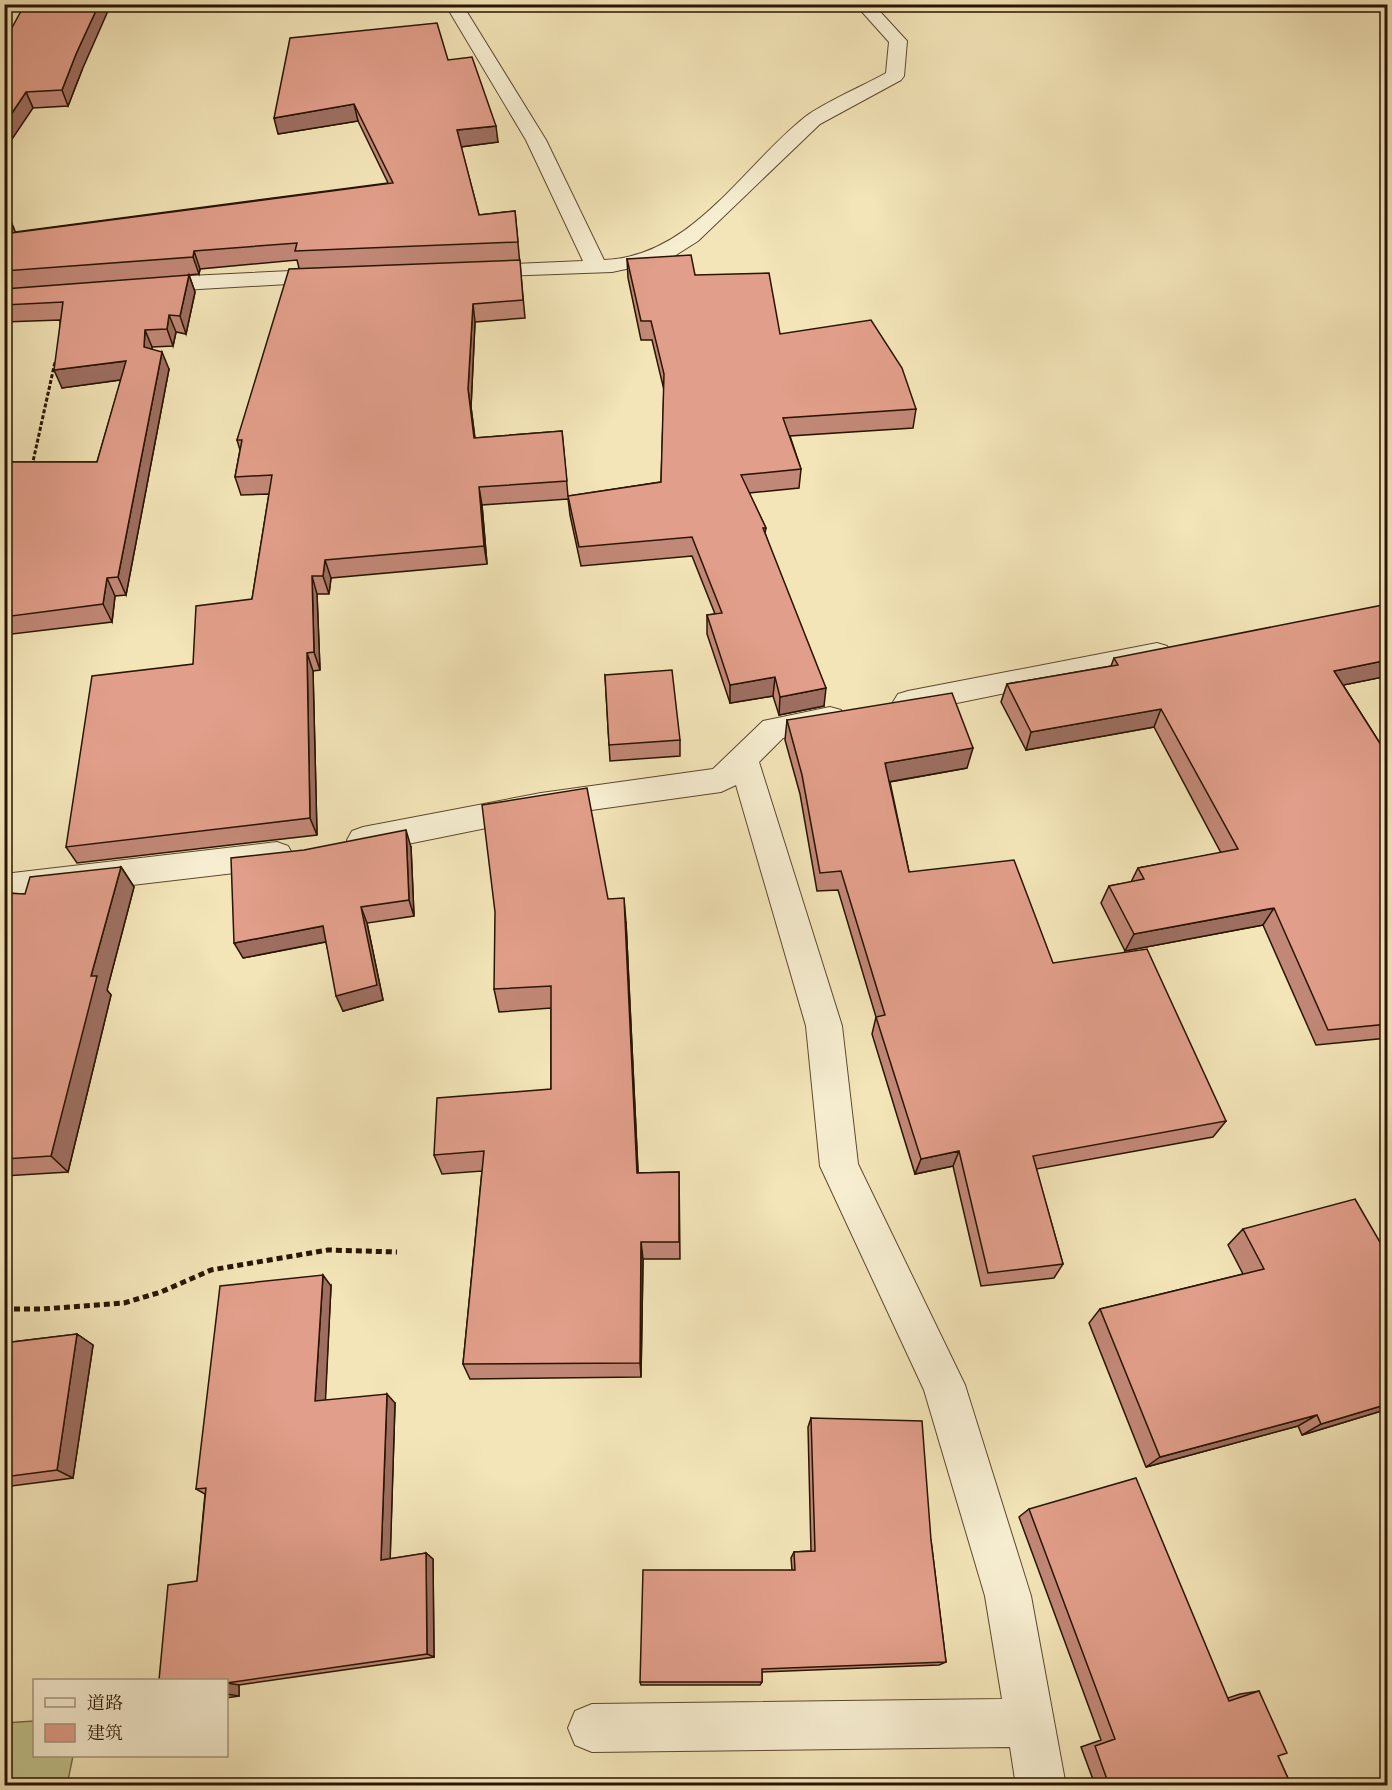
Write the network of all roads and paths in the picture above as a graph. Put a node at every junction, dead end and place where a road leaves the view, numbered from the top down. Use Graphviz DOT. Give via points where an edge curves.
graph roads {
  1 [pos="453,4"];
  2 [pos="863,4"];
  3 [pos="597,267"];
  4 [pos="454,272"];
  5 [pos="348,275"];
  6 [pos="123,286"];
  7 [pos="56,359"];
  8 [pos="30,471"];
  9 [pos="1181,648"];
  10 [pos="743,758"];
  11 [pos="334,846"];
  12 [pos="299,852"];
  13 [pos="4,887"];
  14 [pos="397,1252"];
  15 [pos="4,1309"];
  16 [pos="1030,1723"];
  17 [pos="592,1728"];
  18 [pos="1041,1785"];
  1 -- 3 [label="street" via="536,140"];
  2 -- 3 [label="street" via="898,41 895,76 813,120 691,237 660,255"];
  3 -- 4 [label="street"];
  5 -- 6 [label="street"];
  7 -- 8 [label="path"];
  9 -- 10 [label="street" via="774,729"];
  10 -- 11 [label="street" via="721,780 541,805"];
  10 -- 16 [label="street" via="825,1026 839,1166 944,1385 1008,1596"];
  12 -- 13 [label="street"];
  14 -- 15 [label="path" via="328,1250 211,1270 124,1303"];
  16 -- 17 [label="street"];
  16 -- 18 [label="street"];
}
